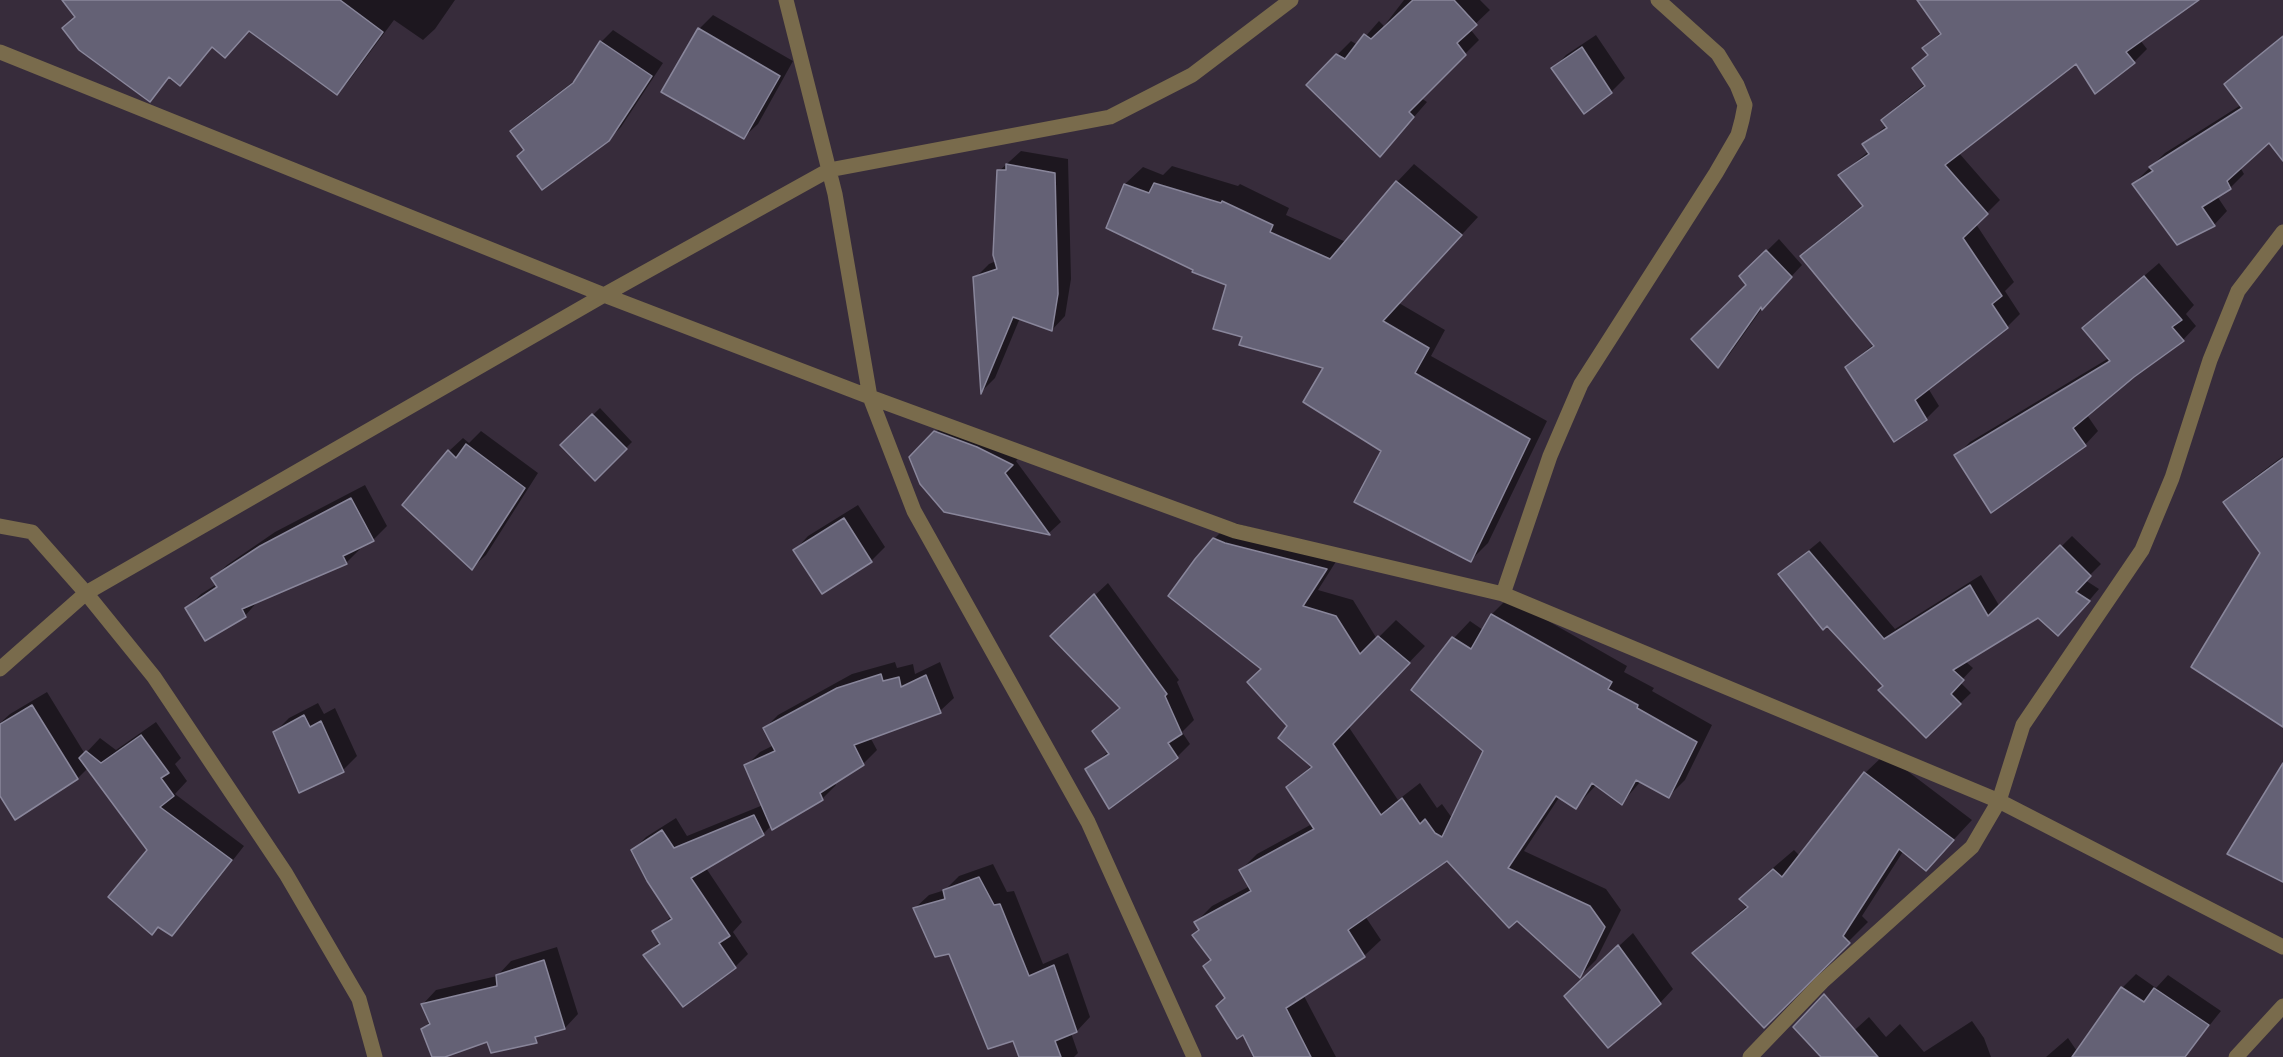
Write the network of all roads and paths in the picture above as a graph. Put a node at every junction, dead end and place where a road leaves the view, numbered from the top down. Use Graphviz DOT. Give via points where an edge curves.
graph roads {
  1 [pos="786,0"];
  2 [pos="1291,0"];
  3 [pos="1661,1"];
  4 [pos="0,52"];
  5 [pos="829,170"];
  6 [pos="2283,232"];
  7 [pos="604,295"];
  8 [pos="870,397"];
  9 [pos="0,526"];
  10 [pos="86,593"];
  11 [pos="1503,594"];
  12 [pos="0,669"];
  13 [pos="1999,801"];
  14 [pos="2283,947"];
  15 [pos="2283,1006"];
  16 [pos="375,1057"];
  17 [pos="1194,1057"];
  18 [pos="1750,1057"];
  19 [pos="2236,1057"];
  1 -- 5 [label="street"];
  2 -- 5 [label="street" via="1192,75 1110,117"];
  3 -- 11 [label="street" via="1718,54 1745,105 1742,120 1738,135 1716,173 1581,384 1550,456"];
  4 -- 7 [label="street"];
  5 -- 7 [label="street"];
  5 -- 8 [label="street"];
  6 -- 13 [label="street" via="2238,291 2210,360 2172,478 2142,550 2023,725"];
  7 -- 8 [label="street"];
  7 -- 10 [label="street"];
  8 -- 11 [label="street" via="1235,531"];
  8 -- 17 [label="street" via="914,511 1088,822"];
  9 -- 10 [label="street" via="32,532"];
  10 -- 12 [label="street"];
  10 -- 16 [label="street" via="154,677 286,874 359,999"];
  11 -- 13 [label="street"];
  13 -- 14 [label="street"];
  13 -- 18 [label="street" via="1972,847 1822,982"];
  15 -- 19 [label="street"];
}
